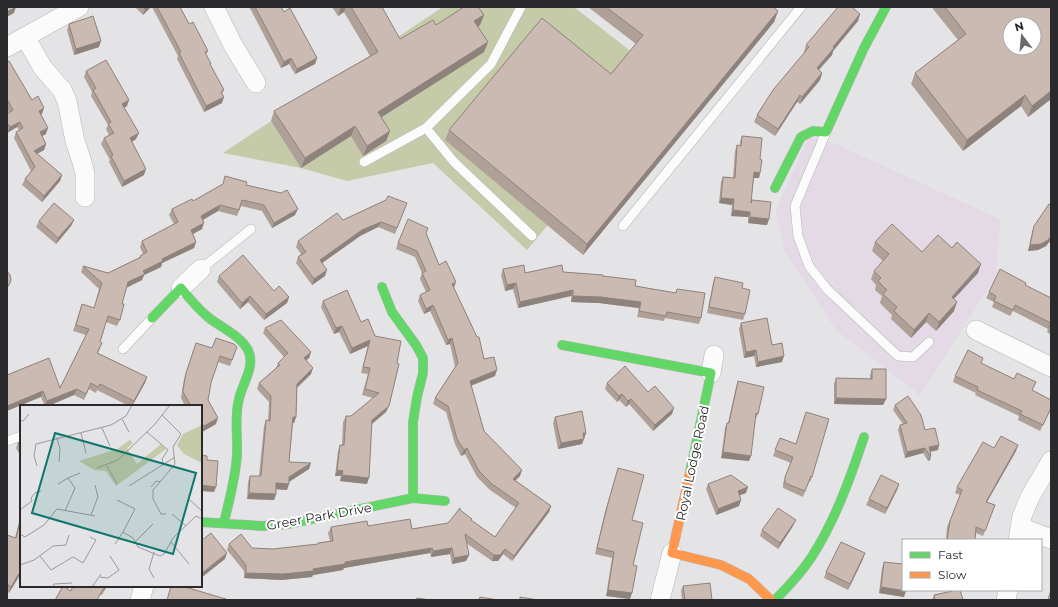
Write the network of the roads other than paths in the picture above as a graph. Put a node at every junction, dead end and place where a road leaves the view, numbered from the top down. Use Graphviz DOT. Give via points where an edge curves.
graph roads {
  1 [pos="79,7"];
  2 [pos="214,7"];
  3 [pos="521,7"];
  4 [pos="802,7"];
  5 [pos="886,7"];
  6 [pos="25,37"];
  7 [pos="7,47"];
  8 [pos="256,83"];
  9 [pos="426,128"];
  10 [pos="826,132"];
  11 [pos="364,162"];
  12 [pos="775,188"];
  13 [pos="85,197"];
  14 [pos="623,226"];
  15 [pos="251,229"];
  16 [pos="532,236"];
  17 [pos="201,269"];
  18 [pos="382,287"];
  19 [pos="181,288"];
  20 [pos="152,318"];
  21 [pos="976,330"];
  22 [pos="928,342"];
  23 [pos="562,345"];
  24 [pos="124,349"];
  25 [pos="1051,367"];
  26 [pos="20,436"];
  27 [pos="864,437"];
  28 [pos="7,441"];
  29 [pos="1051,461"];
  30 [pos="413,498"];
  31 [pos="445,501"];
  32 [pos="202,522"];
  33 [pos="224,523"];
  34 [pos="1019,533"];
  35 [pos="1051,539"];
  36 [pos="672,553"];
  37 [pos="144,587"];
  38 [pos="140,600"];
  39 [pos="660,600"];
  40 [pos="771,600"];
  41 [pos="775,600"];
  1 -- 6 [label="street"];
  2 -- 8 [label="street"];
  3 -- 9 [label="lane" via="491,64"];
  4 -- 14 [label="lane"];
  5 -- 10 [label="street"];
  6 -- 7 [label="street"];
  6 -- 13 [label="street" via="67,101 83,168"];
  9 -- 11 [label="lane"];
  9 -- 16 [label="lane" via="454,162"];
  10 -- 12 [label="street" via="814,130 801,137"];
  10 -- 22 [label="lane" via="795,206 798,236 809,266 827,289 898,356 913,357"];
  15 -- 17 [label="lane"];
  17 -- 19 [label="street"];
  18 -- 30 [label="street" via="387,304 419,349 423,359 423,372 413,422"];
  19 -- 20 [label="street"];
  19 -- 33 [label="street" via="200,310 239,339 248,349 250,358 239,398 237,456"];
  20 -- 24 [label="lane"];
  21 -- 25 [label="street"];
  23 -- 36 [label="street, Royal Lodge Road" via="713,364"];
  26 -- 28 [label="lane"];
  27 -- 41 [label="street" via="836,512 811,558"];
  29 -- 34 [label="street" via="1030,497 1022,516"];
  30 -- 31 [label="street, Greer Park Drive"];
  30 -- 33 [label="street, Greer Park Drive" via="288,524 262,526"];
  32 -- 33 [label="street, Greer Park Drive"];
  34 -- 35 [label="street"];
  36 -- 39 [label="street, Royal Lodge Road"];
  36 -- 40 [label="street" via="721,565 749,579"];
  37 -- 38 [label="street"];
}
